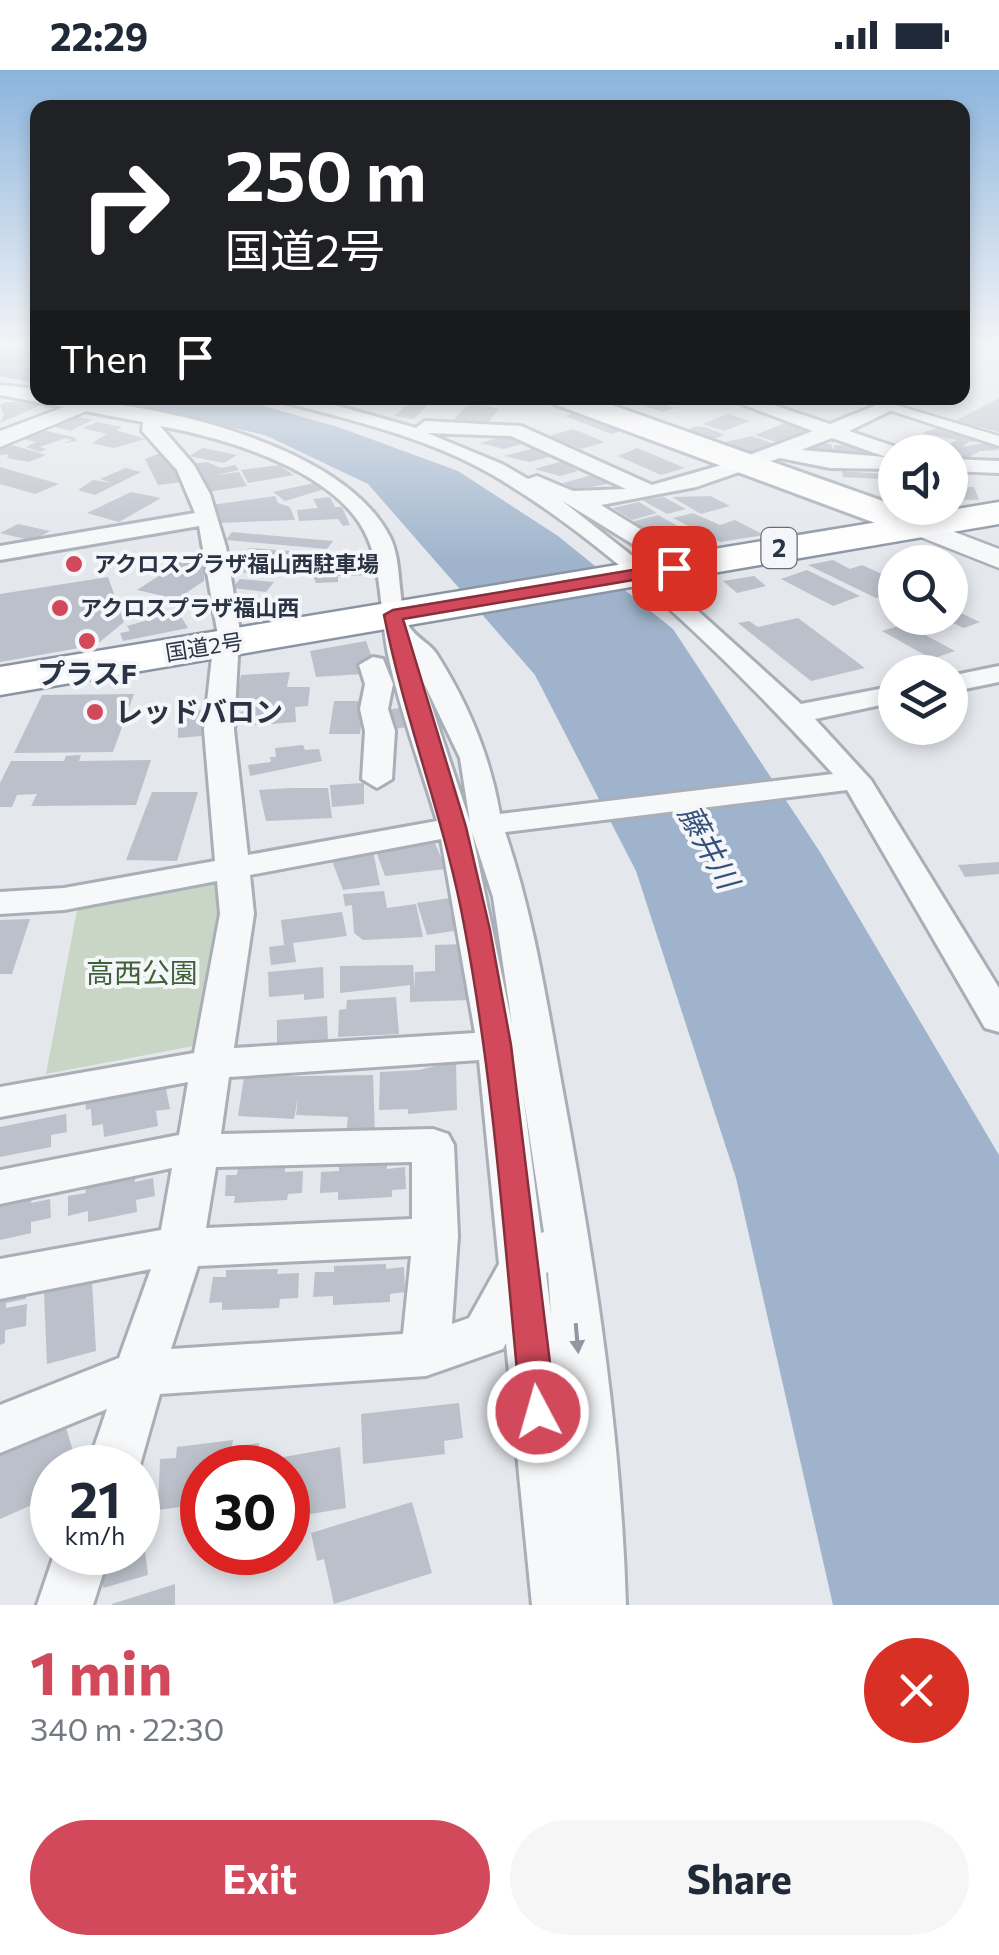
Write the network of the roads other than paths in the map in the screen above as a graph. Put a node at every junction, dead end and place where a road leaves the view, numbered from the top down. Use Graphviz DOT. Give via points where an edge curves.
graph roads {
  1 [pos="60,417"];
  2 [pos="151,417"];
  3 [pos="362,417"];
  4 [pos="614,417"];
  5 [pos="792,417"];
  6 [pos="866,417"];
  7 [pos="921,417"];
  8 [pos="156,418"];
  9 [pos="398,426"];
  10 [pos="833,430"];
  11 [pos="0,440"];
  12 [pos="999,441"];
  13 [pos="878,447"];
  14 [pos="779,452"];
  15 [pos="878,463"];
  16 [pos="741,465"];
  17 [pos="968,466"];
  18 [pos="999,467"];
  19 [pos="507,476"];
  20 [pos="649,492"];
  21 [pos="583,497"];
  22 [pos="999,512"];
  23 [pos="206,518"];
  24 [pos="918,526"];
  25 [pos="0,553"];
  26 [pos="999,559"];
  27 [pos="651,563"];
  28 [pos="403,619"];
  29 [pos="999,674"];
  30 [pos="387,676"];
  31 [pos="968,680"];
  32 [pos="0,681"];
  33 [pos="878,697"];
  34 [pos="795,714"];
  35 [pos="376,779"];
  36 [pos="856,780"];
  37 [pos="470,826"];
  38 [pos="234,870"];
  39 [pos="0,902"];
  40 [pos="999,1019"];
  41 [pos="498,1045"];
  42 [pos="211,1064"];
  43 [pos="0,1102"];
  44 [pos="196,1152"];
  45 [pos="0,1187"];
  46 [pos="434,1236"];
  47 [pos="568,1241"];
  48 [pos="180,1251"];
  49 [pos="523,1263"];
  50 [pos="0,1279"];
  51 [pos="426,1354"];
  52 [pos="138,1373"];
  53 [pos="0,1428"];
  54 [pos="122,1445"];
  55 [pos="75,1575"];
  56 [pos="65,1605"];
  57 [pos="560,1605"];
  58 [pos="598,1605"];
  1 -- 11 [label="street"];
  2 -- 8 [label="street"];
  3 -- 9 [label="street"];
  4 -- 16 [label="main road"];
  5 -- 10 [label="street"];
  6 -- 10 [label="street"];
  7 -- 12 [label="street"];
  8 -- 23 [label="street" via="149,427 177,449 192,472"];
  8 -- 28 [label="street" via="247,442 350,497 380,539"];
  9 -- 19 [label="street"];
  9 -- 20 [label="street" via="514,430"];
  10 -- 13 [label="street"];
  10 -- 14 [label="street"];
  14 -- 15 [label="street"];
  14 -- 16 [label="street"];
  16 -- 20 [label="street"];
  16 -- 24 [label="main road"];
  17 -- 18 [label="street"];
  19 -- 21 [label="street"];
  19 -- 27 [label="street"];
  20 -- 21 [label="street"];
  21 -- 27 [label="street"];
  22 -- 24 [label="highway, 国道2号 / 2"];
  23 -- 25 [label="street"];
  23 -- 38 [label="street" via="226,644 219,730"];
  24 -- 26 [label="street"];
  24 -- 27 [label="highway, 国道2号 / 2"];
  27 -- 28 [label="highway, 国道2号 / 2"];
  27 -- 34 [label="street"];
  28 -- 30 [label="street"];
  28 -- 32 [label="highway, 国道2号 / 2"];
  28 -- 37 [label="street" via="475,758"];
  29 -- 31 [label="street"];
  30 -- 35 [label="street" via="374,709 380,731"];
  30 -- 37 [label="street"];
  33 -- 34 [label="street"];
  34 -- 36 [label="street"];
  36 -- 37 [label="street"];
  36 -- 40 [label="street"];
  37 -- 38 [label="street"];
  37 -- 41 [label="street"];
  37 -- 47 [label="street" via="510,897"];
  38 -- 39 [label="street" via="64,899"];
  38 -- 42 [label="street" via="237,914"];
  41 -- 42 [label="street"];
  41 -- 49 [label="street"];
  42 -- 43 [label="street"];
  42 -- 44 [label="street"];
  44 -- 45 [label="street"];
  44 -- 46 [label="street" via="433,1146"];
  44 -- 48 [label="street"];
  46 -- 48 [label="street"];
  46 -- 51 [label="street"];
  47 -- 49 [label="street"];
  47 -- 58 [label="street, one-way"];
  48 -- 50 [label="street" via="145,1250"];
  48 -- 52 [label="street"];
  49 -- 51 [label="street" via="486,1334"];
  49 -- 57 [label="street"];
  51 -- 52 [label="street"];
  52 -- 53 [label="street"];
  52 -- 54 [label="street"];
  55 -- 56 [label="street"];
}
